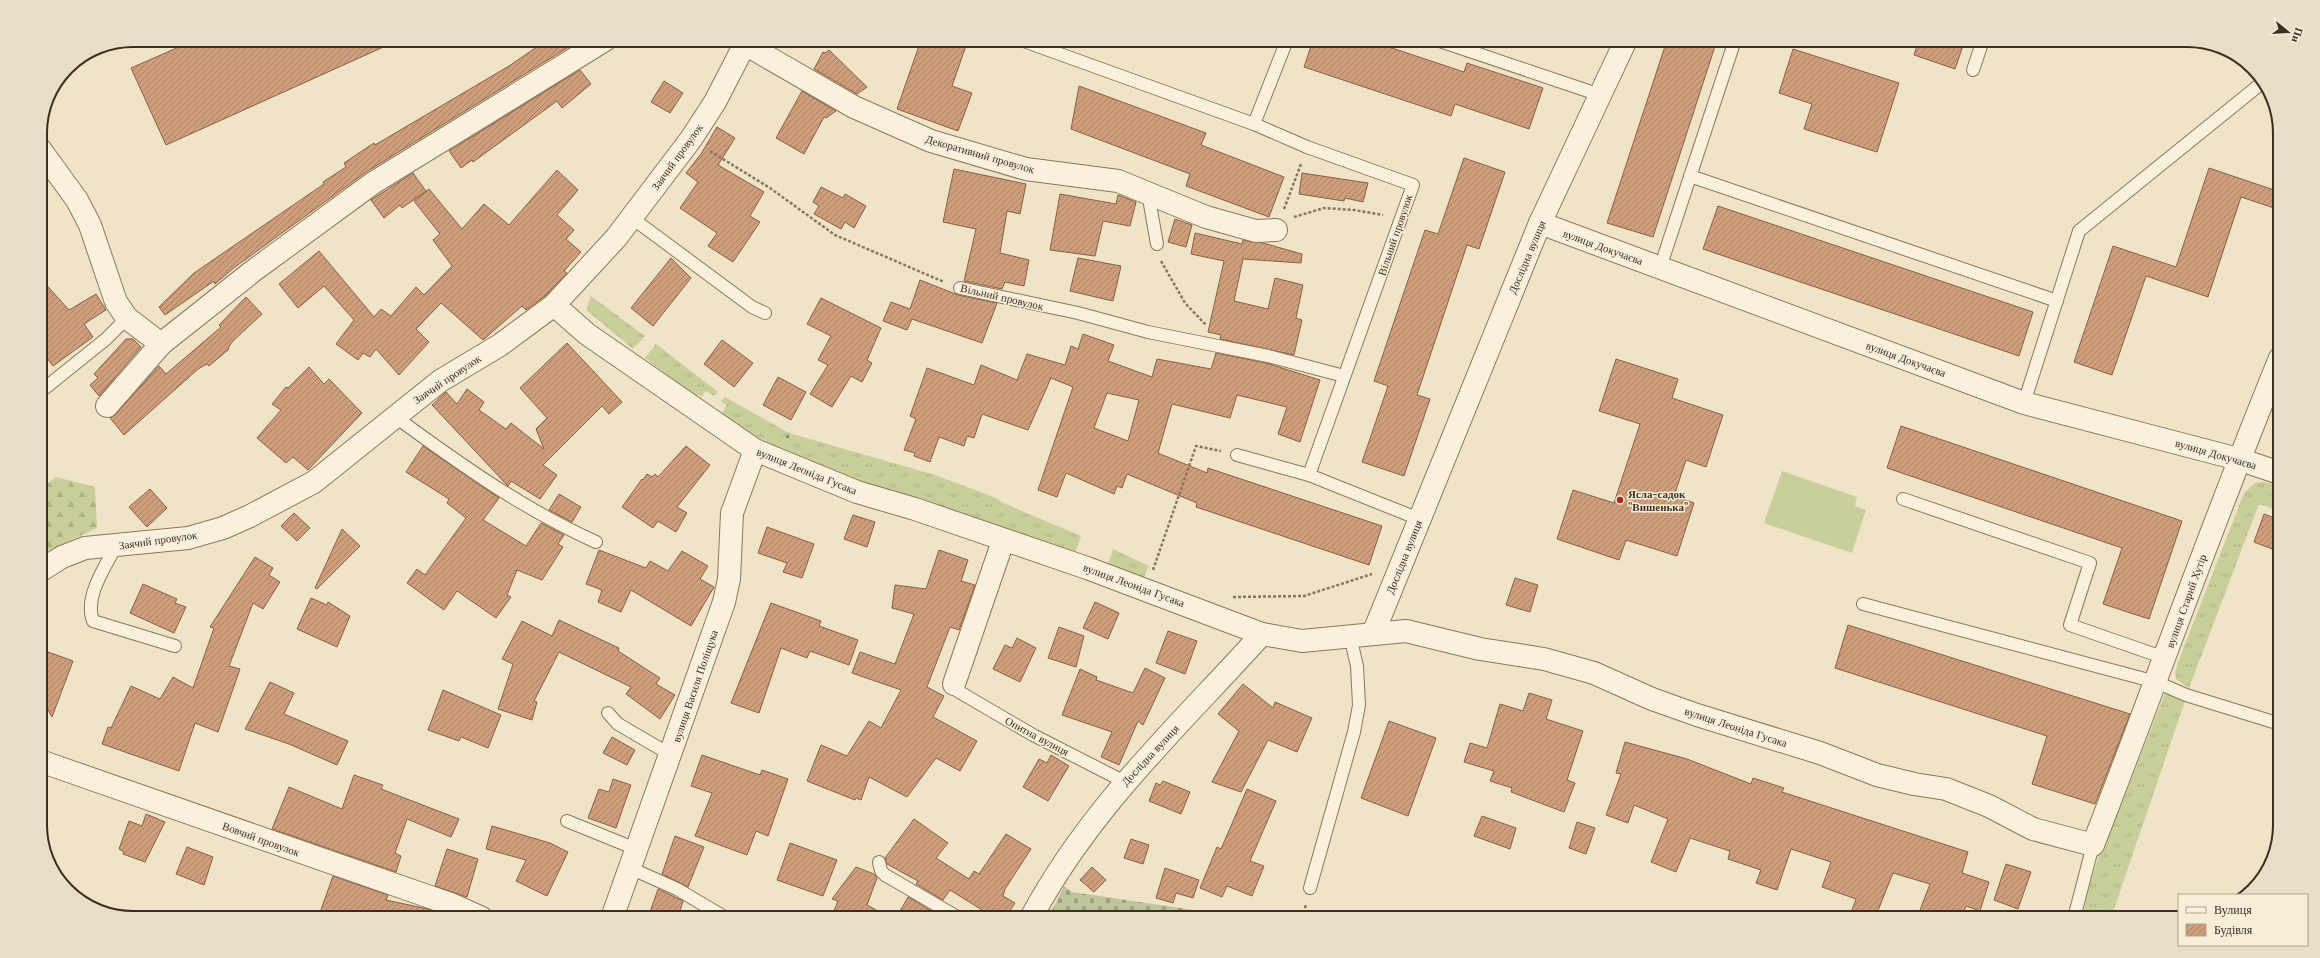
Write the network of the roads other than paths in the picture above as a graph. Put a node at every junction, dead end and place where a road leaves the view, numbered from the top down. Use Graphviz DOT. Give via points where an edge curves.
graph roads {
  1 [pos="594,47"];
  2 [pos="743,47"];
  3 [pos="754,47"];
  4 [pos="1040,47"];
  5 [pos="1284,47"];
  6 [pos="1458,47"];
  7 [pos="1623,47"];
  8 [pos="1733,47"];
  9 [pos="1981,47"];
  10 [pos="1973,70"];
  11 [pos="2258,86"];
  12 [pos="1600,95"];
  13 [pos="1254,124"];
  14 [pos="47,159"];
  15 [pos="1690,176"];
  16 [pos="1148,193"];
  17 [pos="632,218"];
  18 [pos="1540,223"];
  19 [pos="1276,230"];
  20 [pos="1157,244"];
  21 [pos="1660,268"];
  22 [pos="960,288"];
  23 [pos="2056,301"];
  24 [pos="554,305"];
  25 [pos="765,313"];
  26 [pos="127,318"];
  27 [pos="161,344"];
  28 [pos="2273,375"];
  29 [pos="1344,376"];
  30 [pos="47,386"];
  31 [pos="2024,403"];
  32 [pos="107,406"];
  33 [pos="394,416"];
  34 [pos="755,450"];
  35 [pos="1238,455"];
  36 [pos="2238,459"];
  37 [pos="2273,471"];
  38 [pos="1309,474"];
  39 [pos="1903,500"];
  40 [pos="1419,519"];
  41 [pos="1003,541"];
  42 [pos="596,542"];
  43 [pos="116,546"];
  44 [pos="47,567"];
  45 [pos="1863,604"];
  46 [pos="1262,634"];
  47 [pos="1373,634"];
  48 [pos="1350,636"];
  49 [pos="175,646"];
  50 [pos="2165,658"];
  51 [pos="2156,682"];
  52 [pos="954,684"];
  53 [pos="608,713"];
  54 [pos="2273,722"];
  55 [pos="670,754"];
  56 [pos="47,763"];
  57 [pos="1125,782"];
  58 [pos="567,821"];
  59 [pos="2093,845"];
  60 [pos="633,858"];
  61 [pos="879,862"];
  62 [pos="1310,888"];
  63 [pos="466,911"];
  64 [pos="614,911"];
  65 [pos="714,911"];
  66 [pos="947,911"];
  67 [pos="1035,911"];
  68 [pos="2076,911"];
  1 -- 27 [label="street" via="373,183 253,271"];
  2 -- 17 [label="street, Заячий провулок" via="715,102 691,139"];
  3 -- 16 [label="street, Декоративний провулок" via="854,107 931,141 1010,165 1042,172 1118,181"];
  4 -- 13 [label="lane, Вільний провулок"];
  5 -- 13 [label="lane"];
  6 -- 12 [label="lane"];
  7 -- 12 [label="street, Дослідна вулиця"];
  8 -- 15 [label="lane"];
  9 -- 10 [label="lane"];
  11 -- 23 [label="lane" via="2079,231"];
  12 -- 18 [label="street, Дослідна вулиця"];
  13 -- 29 [label="lane, Вільний провулок" via="1307,147 1413,185"];
  14 -- 26 [label="street" via="77,200 90,225 116,302"];
  15 -- 21 [label="lane"];
  15 -- 23 [label="lane"];
  16 -- 19 [label="street, Декоративний провулок" via="1183,210 1212,219 1256,231"];
  16 -- 20 [label="lane"];
  17 -- 24 [label="street, Заячий провулок"];
  17 -- 25 [label="lane" via="752,307"];
  18 -- 21 [label="street, вулиця Докучаєва"];
  18 -- 40 [label="street, Дослідна вулиця"];
  21 -- 31 [label="street, вулиця Докучаєва"];
  22 -- 29 [label="lane, Вільний провулок" via="1078,313 1154,333 1268,356"];
  23 -- 31 [label="lane"];
  24 -- 33 [label="street, Заячий провулок" via="500,345 440,381"];
  24 -- 34 [label="street, вулиця Леоніда Гусака" via="588,334"];
  26 -- 27 [label="street"];
  26 -- 30 [label="lane" via="106,339"];
  27 -- 32 [label="street"];
  28 -- 36 [label="street, вулиця Старий Хутір"];
  29 -- 38 [label="lane, Вільний провулок"];
  31 -- 36 [label="street, вулиця Докучаєва"];
  33 -- 42 [label="lane" via="500,491 569,530"];
  33 -- 43 [label="street, Заячий провулок" via="314,482 250,516 223,528 188,538"];
  34 -- 41 [label="street, вулиця Леоніда Гусака" via="857,492 915,509"];
  34 -- 55 [label="street, вулиця Василя Поліщука" via="732,513 727,590"];
  35 -- 38 [label="lane"];
  36 -- 37 [label="street, вулиця Докучаєва"];
  36 -- 50 [label="street, вулиця Старий Хутір"];
  38 -- 40 [label="lane"];
  39 -- 50 [label="lane" via="2090,564 2070,625"];
  40 -- 47 [label="street, Дослідна вулиця"];
  41 -- 46 [label="street, вулиця Леоніда Гусака" via="1146,590"];
  41 -- 52 [label="street"];
  43 -- 44 [label="street, Заячий провулок" via="85,548"];
  43 -- 49 [label="lane" via="94,592 90,614 93,621"];
  45 -- 51 [label="lane"];
  46 -- 48 [label="street" via="1302,640"];
  46 -- 57 [label="street, Дослідна вулиця"];
  47 -- 48 [label="street"];
  47 -- 59 [label="street, вулиця Леоніда Гусака" via="1406,630 1480,649 1544,659 1586,670 1697,715 1899,781 1946,789 1989,806 2033,829"];
  48 -- 62 [label="lane" via="1357,666 1359,705 1354,732"];
  50 -- 51 [label="street, вулиця Старий Хутір"];
  51 -- 54 [label="lane" via="2186,695"];
  51 -- 59 [label="street, вулиця Старий Хутір"];
  52 -- 57 [label="lane, Опитна вулиця" via="956,690 1000,716"];
  53 -- 55 [label="lane" via="618,724"];
  55 -- 60 [label="street, вулиця Василя Поліщука"];
  56 -- 63 [label="street, Вовчий провулок"];
  57 -- 67 [label="street, Дослідна вулиця" via="1081,836"];
  58 -- 60 [label="lane"];
  59 -- 68 [label="lane"];
  60 -- 64 [label="street, вулиця Василя Поліщука"];
  60 -- 65 [label="lane"];
  61 -- 66 [label="lane" via="885,875"];
}
